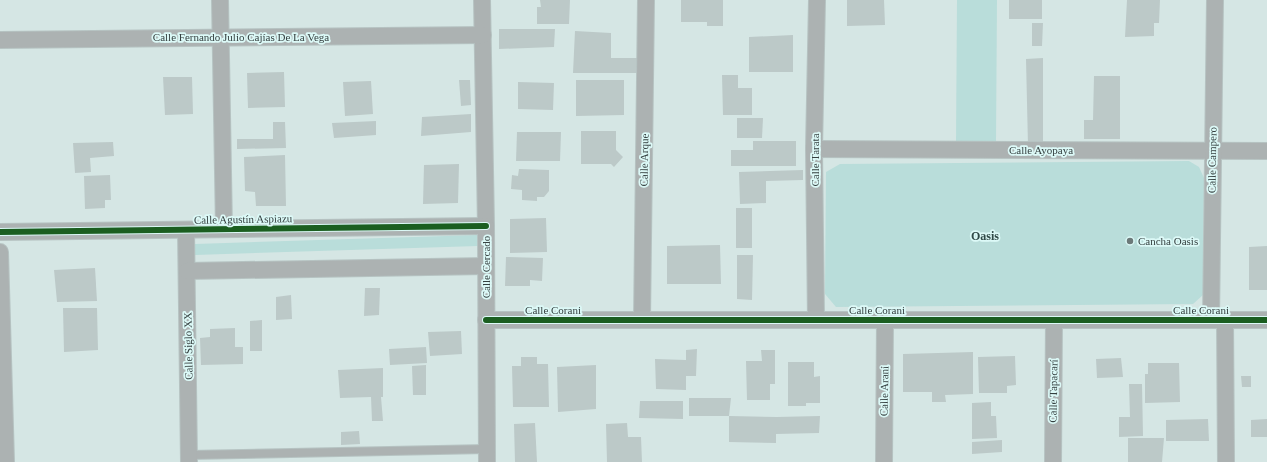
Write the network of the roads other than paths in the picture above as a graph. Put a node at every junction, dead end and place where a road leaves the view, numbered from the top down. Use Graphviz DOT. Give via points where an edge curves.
graph roads {
  1 [pos="220,0"];
  2 [pos="482,0"];
  3 [pos="646,0"];
  4 [pos="817,0"];
  5 [pos="1215,0"];
  6 [pos="483,35"];
  7 [pos="221,37"];
  8 [pos="0,40"];
  9 [pos="814,149"];
  10 [pos="1212,151"];
  11 [pos="1267,151"];
  12 [pos="486,226"];
  13 [pos="224,229"];
  14 [pos="186,230"];
  15 [pos="0,232"];
  16 [pos="0,252"];
  17 [pos="486,266"];
  18 [pos="187,271"];
  19 [pos="486,320"];
  20 [pos="642,320"];
  21 [pos="816,320"];
  22 [pos="885,320"];
  23 [pos="1054,320"];
  24 [pos="1218,320"];
  25 [pos="1267,320"];
  26 [pos="487,455"];
  27 [pos="189,459"];
  28 [pos="6,462"];
  29 [pos="884,462"];
  30 [pos="1053,462"];
  31 [pos="1226,462"];
  1 -- 7 [label="street"];
  2 -- 6 [label="street, Calle Cercado"];
  3 -- 20 [label="street, Calle Arque"];
  4 -- 9 [label="street, Calle Tarata"];
  5 -- 10 [label="street, Calle Campero"];
  6 -- 7 [label="street, Calle Fernando Julio Cajías De La Vega"];
  6 -- 12 [label="street, Calle Cercado"];
  7 -- 8 [label="street, Calle Fernando Julio Cajías De La Vega"];
  7 -- 13 [label="street"];
  9 -- 10 [label="street, Calle Ayopaya"];
  9 -- 21 [label="street, Calle Tarata"];
  10 -- 11 [label="street, Calle Ayopaya"];
  10 -- 24 [label="street, Calle Campero"];
  12 -- 13 [label="street, Calle Agustín Aspiazu"];
  12 -- 17 [label="street, Calle Cercado"];
  13 -- 14 [label="street, Calle Agustín Aspiazu"];
  14 -- 15 [label="street, Calle Agustín Aspiazu"];
  14 -- 18 [label="street, Calle Siglo XX"];
  16 -- 28 [label="street"];
  17 -- 18 [label="street"];
  17 -- 19 [label="street, Calle Cercado"];
  18 -- 27 [label="street, Calle Siglo XX"];
  19 -- 20 [label="street, Calle Corani"];
  19 -- 26 [label="street, Calle Cercado"];
  20 -- 21 [label="street, Calle Corani"];
  21 -- 22 [label="street, Calle Corani"];
  22 -- 23 [label="street, Calle Corani"];
  22 -- 29 [label="street, Calle Arani"];
  23 -- 24 [label="street, Calle Corani"];
  23 -- 30 [label="street, Calle Tapacarí"];
  24 -- 25 [label="street, Calle Corani"];
  24 -- 31 [label="street, Calle Campero"];
  26 -- 27 [label="lane"];
}
